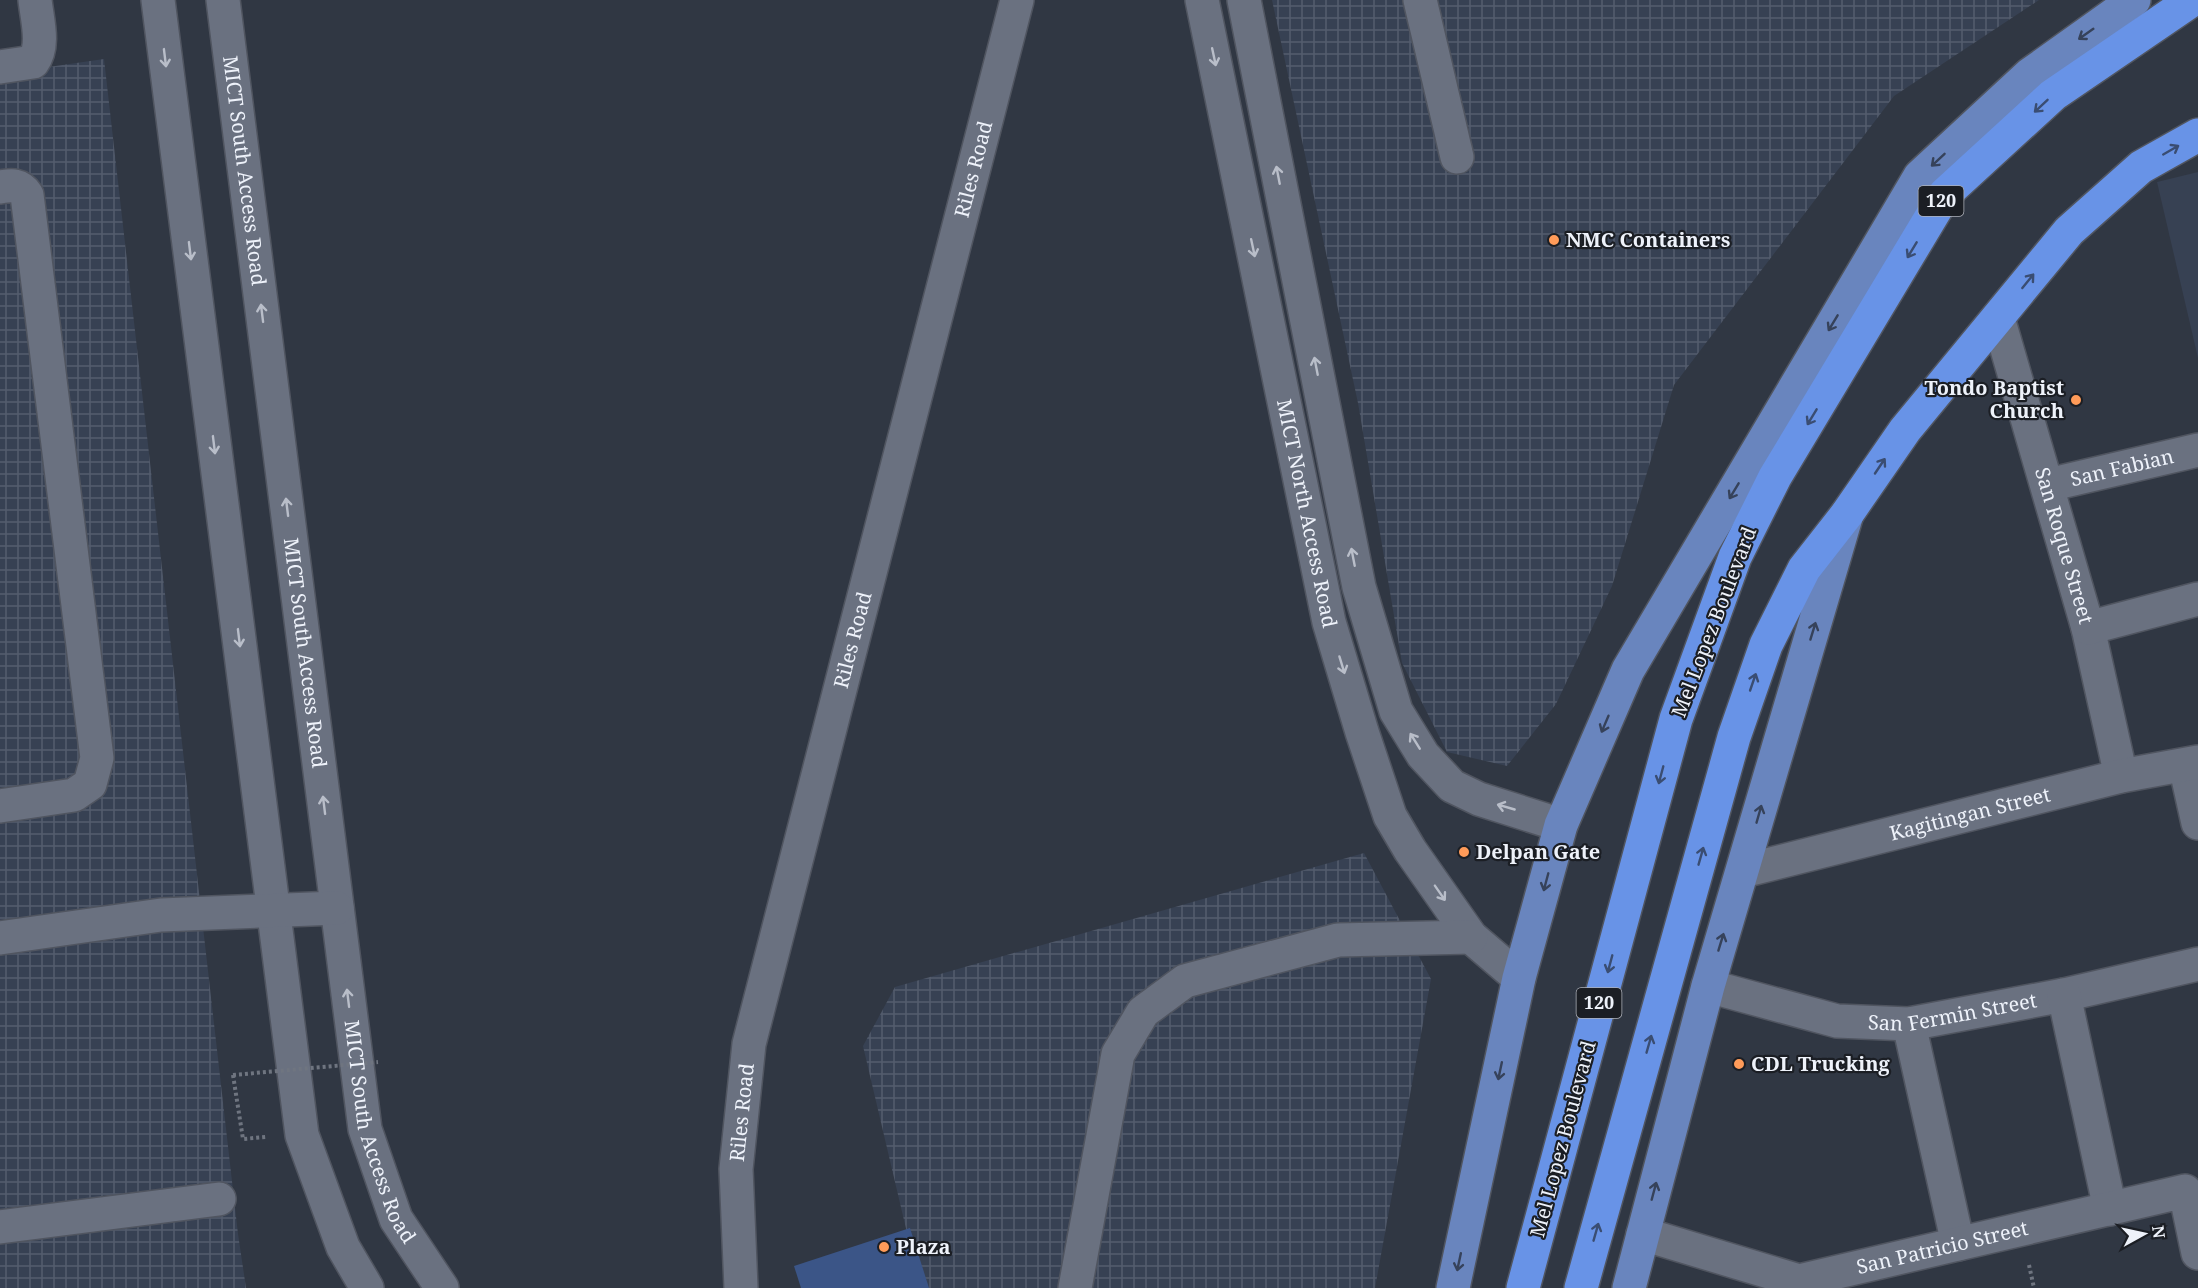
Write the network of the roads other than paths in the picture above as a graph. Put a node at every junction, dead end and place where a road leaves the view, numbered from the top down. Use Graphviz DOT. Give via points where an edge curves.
graph roads {
  1 [pos="35,0"];
  2 [pos="158,0"];
  3 [pos="223,0"];
  4 [pos="1017,0"];
  5 [pos="1202,0"];
  6 [pos="1244,0"];
  7 [pos="1420,0"];
  8 [pos="2134,0"];
  9 [pos="2192,0"];
  10 [pos="0,67"];
  11 [pos="2198,135"];
  12 [pos="1457,157"];
  13 [pos="0,187"];
  14 [pos="1998,318"];
  15 [pos="2198,450"];
  16 [pos="2048,485"];
  17 [pos="1847,514"];
  18 [pos="2198,599"];
  19 [pos="2088,628"];
  20 [pos="2191,764"];
  21 [pos="2121,776"];
  22 [pos="0,806"];
  23 [pos="2198,823"];
  24 [pos="1561,825"];
  25 [pos="1743,871"];
  26 [pos="337,908"];
  27 [pos="273,911"];
  28 [pos="1471,937"];
  29 [pos="0,938"];
  30 [pos="2198,964"];
  31 [pos="1519,978"];
  32 [pos="1708,986"];
  33 [pos="2064,994"];
  34 [pos="1909,1024"];
  35 [pos="219,1198"];
  36 [pos="2110,1209"];
  37 [pos="0,1227"];
  38 [pos="1643,1234"];
  39 [pos="1958,1244"];
  40 [pos="2198,1253"];
  41 [pos="367,1288"];
  42 [pos="442,1288"];
  43 [pos="741,1288"];
  44 [pos="1075,1288"];
  45 [pos="1453,1288"];
  46 [pos="1523,1288"];
  47 [pos="1581,1288"];
  48 [pos="1629,1288"];
  1 -- 10 [label="street" via="38,55 33,63"];
  2 -- 27 [label="street, one-way"];
  26 -- 3 [label="street, MICT South Access Road, one-way"];
  4 -- 43 [label="street, Riles Road" via="749,1044 736,1169"];
  5 -- 28 [label="street, MICT North Access Road, one-way" via="1329,622 1390,816"];
  24 -- 6 [label="street, MICT North Access Road, one-way" via="1479,799 1452,786 1424,755 1396,711 1359,587"];
  7 -- 12 [label="street"];
  8 -- 24 [label="main road, Mel Lopez Boulevard / 120, one-way" via="2029,75 1920,176 1628,670"];
  9 -- 46 [label="highway, Mel Lopez Boulevard / 120, one-way" via="2053,95 1945,194 1775,477 1735,557 1676,719"];
  14 -- 11 [label="highway, one-way" via="2069,231 2141,167"];
  13 -- 22 [label="street" via="12,185 27,195 97,758 90,784 74,795"];
  14 -- 16 [label="street, San Roque Street"];
  17 -- 14 [label="highway, one-way" via="1905,430"];
  15 -- 16 [label="street, San Fabian"];
  16 -- 19 [label="street, San Roque Street"];
  25 -- 17 [label="main road, one-way"];
  47 -- 17 [label="highway, one-way" via="1734,737 1766,645 1804,569"];
  18 -- 19 [label="street"];
  19 -- 21 [label="street, San Roque Street"];
  20 -- 21 [label="street, Kagitingan Street"];
  20 -- 23 [label="street"];
  21 -- 25 [label="street, Kagitingan Street"];
  24 -- 31 [label="main road, Mel Lopez Boulevard / 120, one-way"];
  32 -- 25 [label="main road, one-way"];
  26 -- 27 [label="street"];
  42 -- 26 [label="street, MICT South Access Road, one-way" via="396,1220 365,1129"];
  27 -- 29 [label="street" via="161,915"];
  27 -- 41 [label="street" via="302,1135 343,1246"];
  28 -- 31 [label="street, MICT North Access Road"];
  28 -- 44 [label="street" via="1338,940 1185,981 1143,1012 1119,1054"];
  30 -- 33 [label="street, San Fermin Street"];
  31 -- 45 [label="main road, Mel Lopez Boulevard / 120, one-way"];
  32 -- 34 [label="street, San Fermin Street" via="1837,1021"];
  38 -- 32 [label="main road, one-way"];
  33 -- 34 [label="street, San Fermin Street"];
  33 -- 36 [label="street"];
  34 -- 39 [label="street"];
  35 -- 37 [label="street"];
  36 -- 39 [label="street, San Patricio Street"];
  36 -- 40 [label="street, San Patricio Street" via="2185,1191"];
  38 -- 39 [label="street, San Patricio Street" via="1799,1281"];
  38 -- 48 [label="main road"];
}
